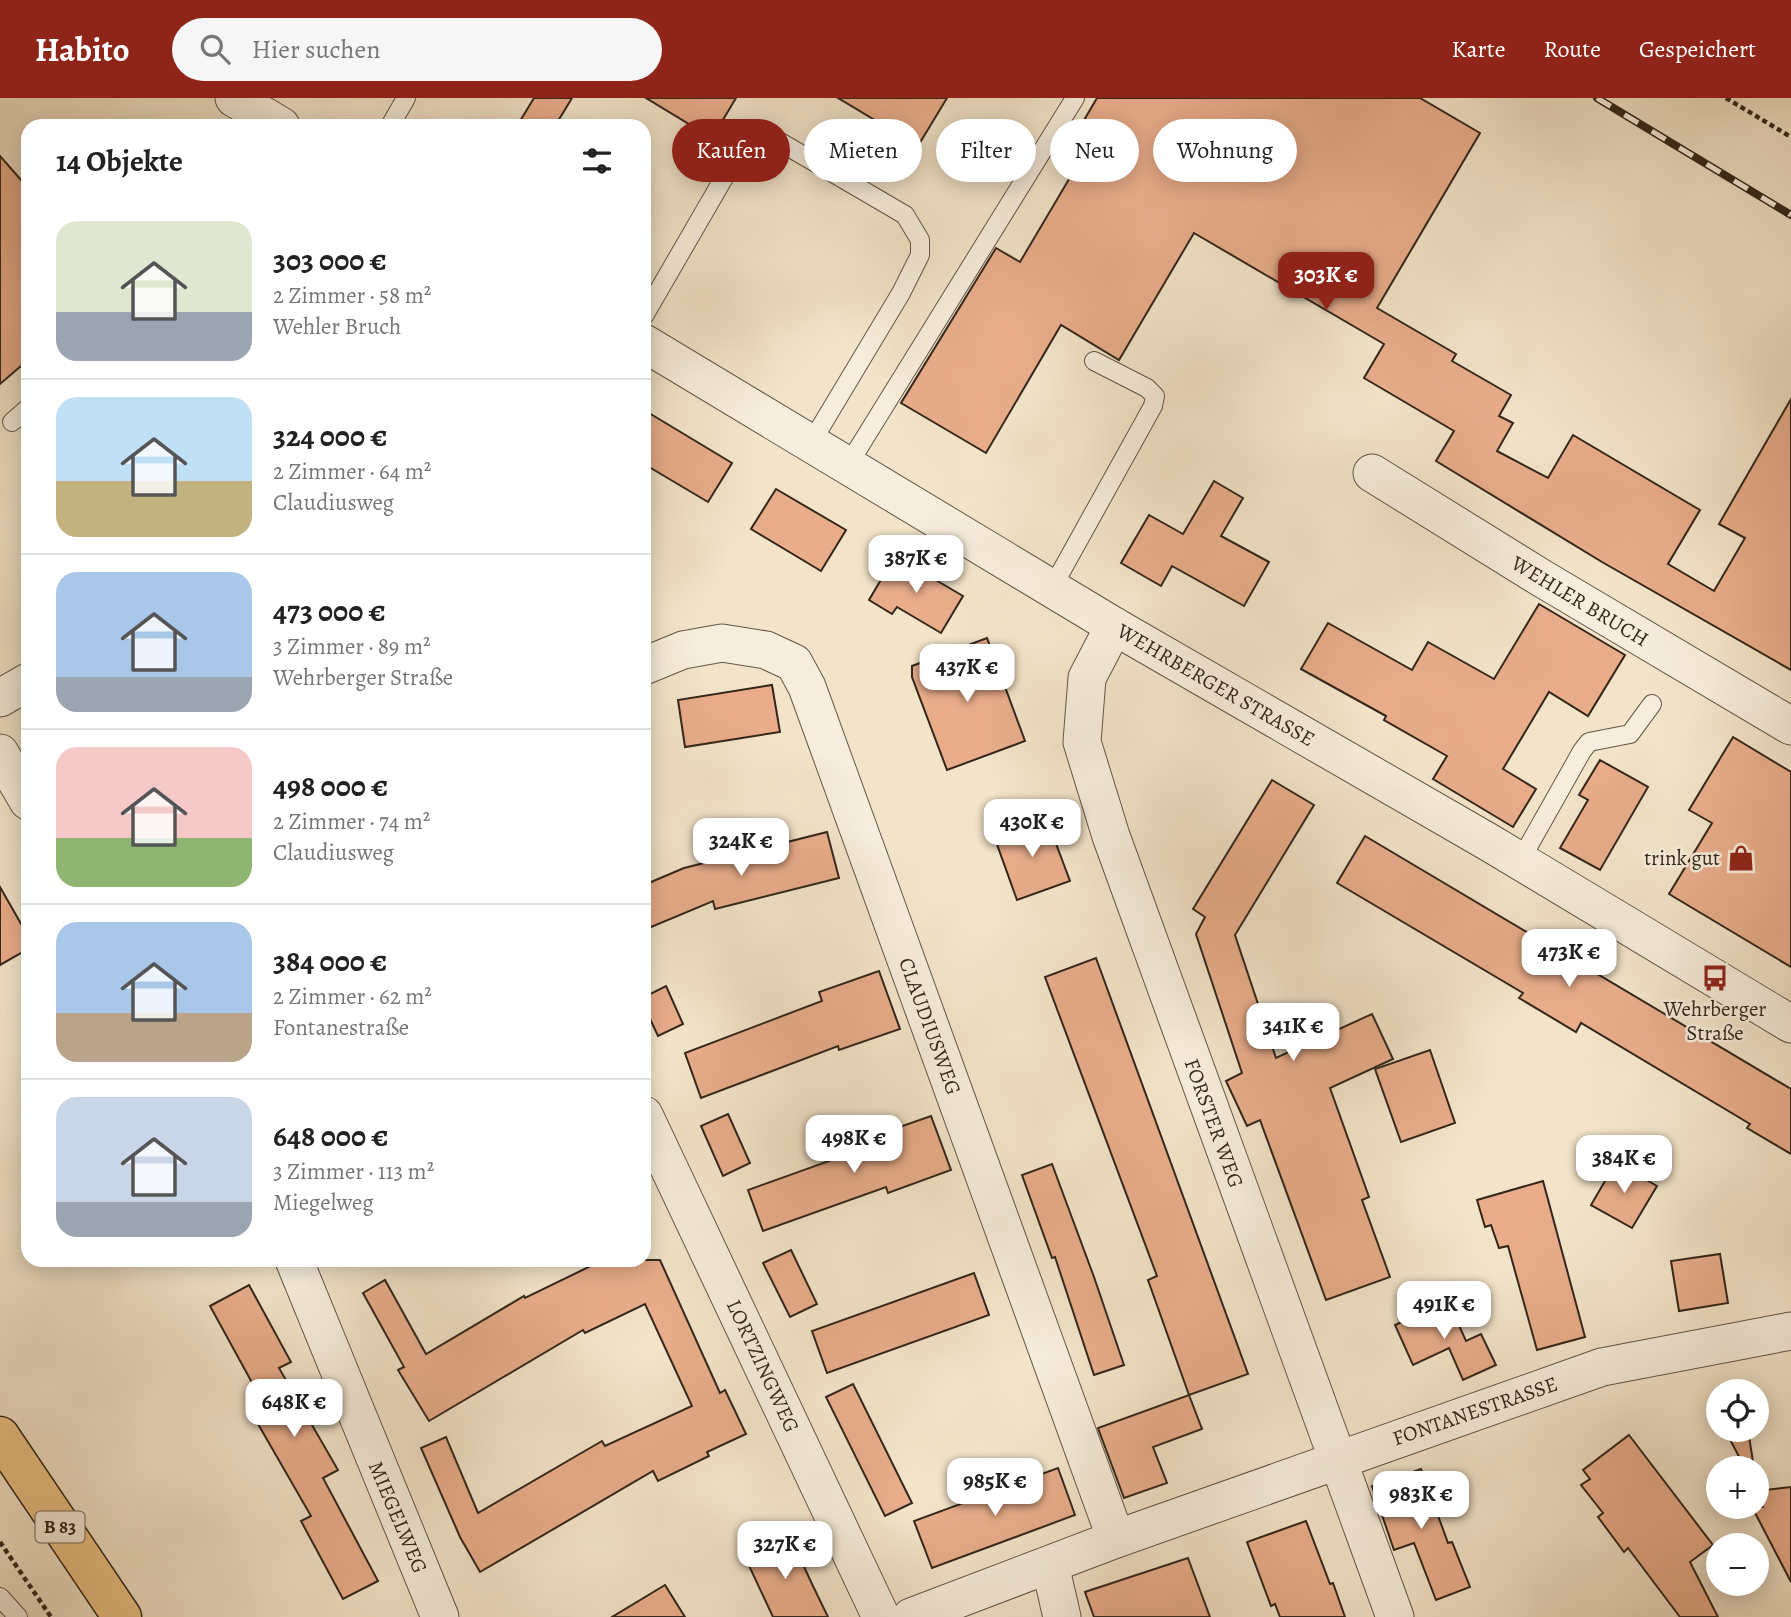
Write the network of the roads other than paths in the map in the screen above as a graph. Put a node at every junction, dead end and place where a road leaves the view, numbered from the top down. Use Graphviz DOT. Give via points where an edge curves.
graph roads {
  1 [pos="234,98"];
  2 [pos="406,98"];
  3 [pos="1075,98"];
  4 [pos="269,119"];
  5 [pos="394,119"];
  6 [pos="651,304"];
  7 [pos="651,347"];
  8 [pos="1094,360"];
  9 [pos="21,414"];
  10 [pos="12,422"];
  11 [pos="811,443"];
  12 [pos="848,465"];
  13 [pos="1372,473"];
  14 [pos="1052,588"];
  15 [pos="1114,626"];
  16 [pos="651,663"];
  17 [pos="21,686"];
  18 [pos="0,698"];
  19 [pos="1652,704"];
  20 [pos="1791,726"];
  21 [pos="0,753"];
  22 [pos="21,789"];
  23 [pos="1520,861"];
  24 [pos="1791,1024"];
  25 [pos="651,1130"];
  26 [pos="297,1267"];
  27 [pos="1791,1331"];
  28 [pos="0,1436"];
  29 [pos="1336,1460"];
  30 [pos="1116,1539"];
  31 [pos="1050,1565"];
  32 [pos="0,1597"];
  33 [pos="18,1617"];
  34 [pos="122,1617"];
  35 [pos="440,1617"];
  36 [pos="881,1617"];
  37 [pos="911,1617"];
  38 [pos="1062,1617"];
  39 [pos="1395,1617"];
  1 -- 4 [label="street"];
  2 -- 5 [label="lane"];
  3 -- 12 [label="lane"];
  6 -- 11 [label="lane" via="729,169 756,140 775,139 905,215 920,240 920,255"];
  7 -- 11 [label="street, WEHRBERGER STRASSE"];
  8 -- 14 [label="lane" via="1155,396"];
  9 -- 10 [label="lane"];
  11 -- 12 [label="street, WEHRBERGER STRASSE"];
  12 -- 14 [label="street, WEHRBERGER STRASSE"];
  13 -- 20 [label="street, WEHLER BRUCH"];
  14 -- 15 [label="street, WEHRBERGER STRASSE"];
  15 -- 23 [label="street, WEHRBERGER STRASSE"];
  15 -- 29 [label="street, FORSTER WEG" via="1087,678 1082,742 1111,836"];
  16 -- 30 [label="street, CLAUDIUSWEG" via="683,650 722,643 766,650 794,663 807,687"];
  17 -- 18 [label="street"];
  19 -- 23 [label="lane" via="1630,734 1589,742"];
  21 -- 22 [label="street"];
  23 -- 24 [label="street, WEHRBERGER STRASSE"];
  25 -- 36 [label="street, LORTZINGWEG"];
  26 -- 35 [label="street, MIEGELWEG"];
  27 -- 29 [label="street, FONTANESTRASSE" via="1602,1367"];
  28 -- 34 [label="main road, B 83"];
  29 -- 30 [label="street, FONTANESTRASSE"];
  29 -- 39 [label="street, FORSTER WEG"];
  30 -- 31 [label="street, FONTANESTRASSE"];
  31 -- 37 [label="street, FONTANESTRASSE"];
  31 -- 38 [label="street"];
  32 -- 33 [label="lane"];
}
